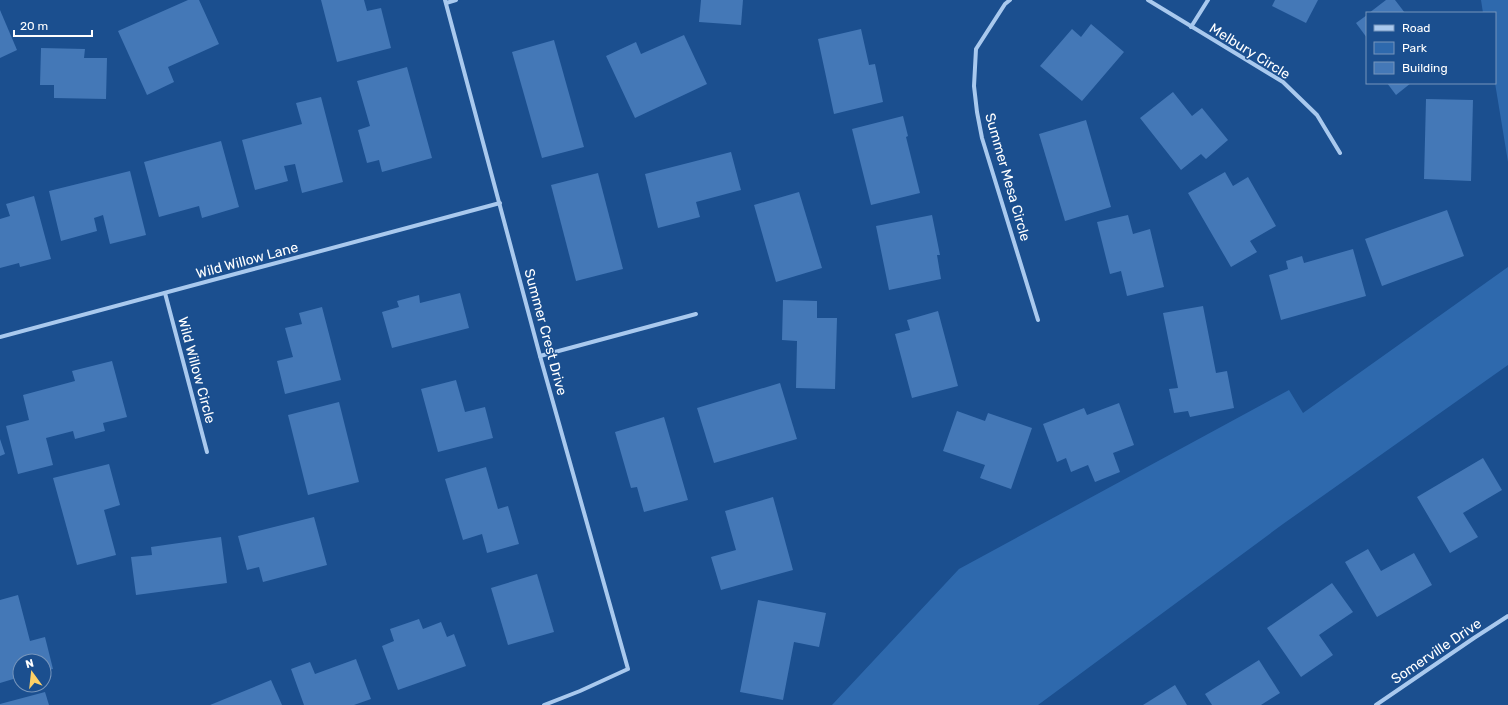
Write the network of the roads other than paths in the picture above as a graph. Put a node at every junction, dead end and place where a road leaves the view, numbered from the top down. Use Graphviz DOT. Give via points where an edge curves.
graph roads {
  1 [pos="456,0"];
  2 [pos="1010,0"];
  3 [pos="1148,0"];
  4 [pos="1208,0"];
  5 [pos="446,1"];
  6 [pos="1191,26"];
  7 [pos="1340,152"];
  8 [pos="500,203"];
  9 [pos="165,293"];
  10 [pos="696,314"];
  11 [pos="1038,320"];
  12 [pos="0,338"];
  13 [pos="540,356"];
  14 [pos="207,452"];
  15 [pos="1508,616"];
  16 [pos="544,705"];
  17 [pos="1376,705"];
  1 -- 5 [label="street"];
  2 -- 11 [label="street, Summer Mesa Circle" via="976,50 974,86 982,138"];
  3 -- 6 [label="street, Melbury Circle"];
  4 -- 6 [label="street"];
  5 -- 8 [label="street, Summer Crest Drive"];
  6 -- 7 [label="street, Melbury Circle" via="1282,82 1317,115"];
  8 -- 9 [label="street, Wild Willow Lane"];
  8 -- 13 [label="street, Summer Crest Drive"];
  9 -- 12 [label="street, Wild Willow Lane"];
  9 -- 14 [label="street, Wild Willow Circle"];
  10 -- 13 [label="street"];
  13 -- 16 [label="street, Summer Crest Drive" via="628,669"];
  15 -- 17 [label="street, Somerville Drive"];
}
